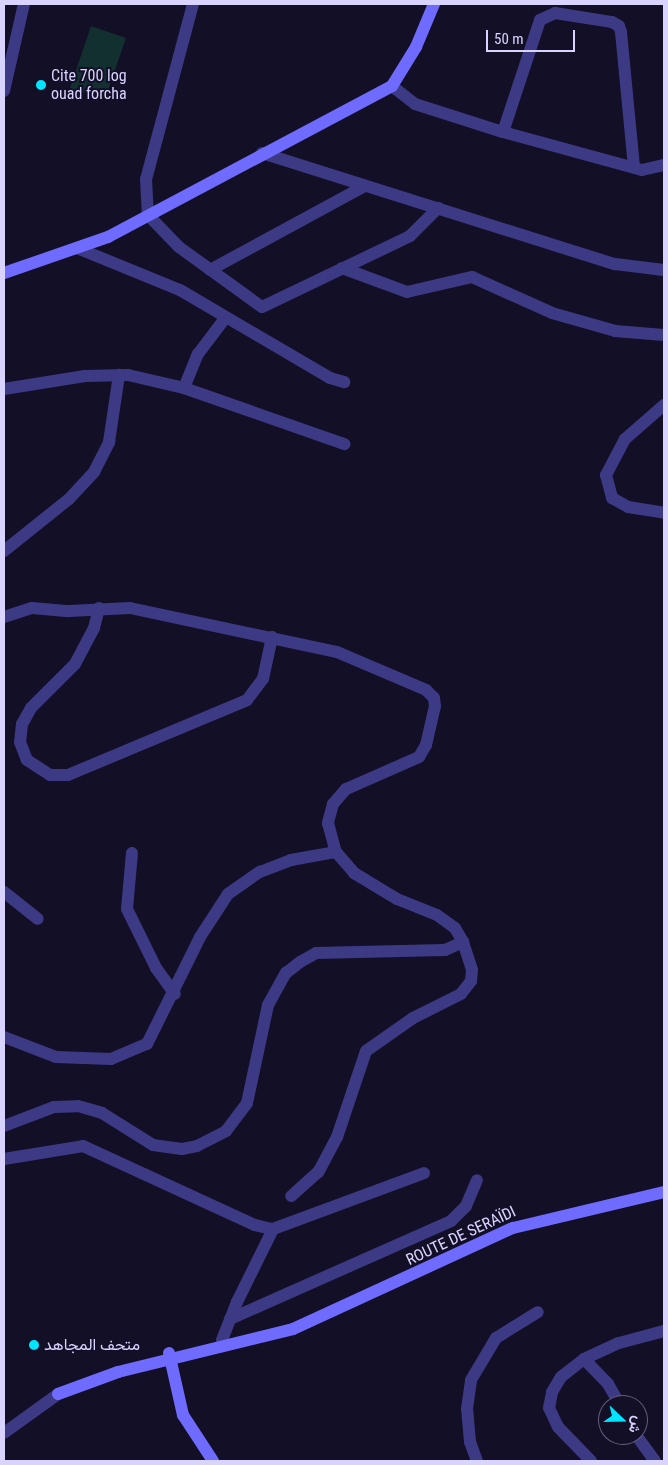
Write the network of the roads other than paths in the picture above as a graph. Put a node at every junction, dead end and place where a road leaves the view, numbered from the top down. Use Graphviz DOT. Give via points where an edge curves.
graph roads {
  1 [pos="24,4"];
  2 [pos="193,4"];
  3 [pos="434,4"];
  4 [pos="392,86"];
  5 [pos="4,91"];
  6 [pos="503,132"];
  7 [pos="262,153"];
  8 [pos="664,165"];
  9 [pos="634,168"];
  10 [pos="365,186"];
  11 [pos="438,208"];
  12 [pos="148,215"];
  13 [pos="77,248"];
  14 [pos="342,268"];
  15 [pos="210,270"];
  16 [pos="664,270"];
  17 [pos="4,273"];
  18 [pos="226,317"];
  19 [pos="664,335"];
  20 [pos="119,376"];
  21 [pos="344,382"];
  22 [pos="184,388"];
  23 [pos="4,389"];
  24 [pos="664,405"];
  25 [pos="344,444"];
  26 [pos="664,514"];
  27 [pos="4,551"];
  28 [pos="99,608"];
  29 [pos="4,617"];
  30 [pos="272,637"];
  31 [pos="336,852"];
  32 [pos="132,853"];
  33 [pos="4,892"];
  34 [pos="38,919"];
  35 [pos="464,942"];
  36 [pos="175,994"];
  37 [pos="4,1037"];
  38 [pos="4,1126"];
  39 [pos="4,1159"];
  40 [pos="424,1173"];
  41 [pos="477,1180"];
  42 [pos="664,1192"];
  43 [pos="291,1196"];
  44 [pos="272,1229"];
  45 [pos="538,1312"];
  46 [pos="230,1318"];
  47 [pos="308,1323"];
  48 [pos="664,1331"];
  49 [pos="222,1340"];
  50 [pos="165,1357"];
  51 [pos="584,1359"];
  52 [pos="58,1394"];
  53 [pos="614,1395"];
  54 [pos="4,1432"];
  55 [pos="643,1445"];
  56 [pos="206,1461"];
  57 [pos="213,1461"];
  58 [pos="477,1461"];
  59 [pos="591,1461"];
  60 [pos="655,1461"];
  1 -- 5 [label="street"];
  2 -- 12 [label="street" via="146,178"];
  3 -- 4 [label="main road" via="416,47"];
  4 -- 6 [label="street" via="415,104"];
  4 -- 7 [label="main road"];
  6 -- 9 [label="street"];
  6 -- 9 [label="street" via="540,20 555,13 612,22 619,26 621,32"];
  7 -- 10 [label="street"];
  7 -- 12 [label="main road"];
  8 -- 9 [label="street" via="642,170"];
  10 -- 11 [label="street"];
  10 -- 15 [label="street"];
  11 -- 14 [label="street" via="410,236"];
  11 -- 16 [label="street" via="615,264"];
  12 -- 13 [label="main road" via="108,237"];
  12 -- 15 [label="street" via="179,247"];
  13 -- 17 [label="main road"];
  13 -- 18 [label="street" via="180,290"];
  14 -- 15 [label="street" via="262,307"];
  14 -- 19 [label="street" via="407,292 472,278 552,313 615,331"];
  18 -- 21 [label="street" via="330,378"];
  18 -- 22 [label="street" via="198,354"];
  20 -- 22 [label="street"];
  20 -- 23 [label="street" via="85,376"];
  20 -- 27 [label="street" via="109,442 94,472 69,499"];
  22 -- 25 [label="street"];
  24 -- 26 [label="street" via="625,439 606,475 612,498 628,507"];
  28 -- 29 [label="street" via="69,611 32,608"];
  28 -- 30 [label="street" via="130,608"];
  28 -- 30 [label="street" via="92,634 75,664 32,708 22,724 22,752 33,766 50,775 68,775 247,700 263,679"];
  30 -- 31 [label="street" via="337,652 426,690 435,702 426,745 419,757 355,784 333,804 328,823"];
  31 -- 35 [label="street" via="354,873 396,899 437,915 455,928"];
  31 -- 36 [label="street" via="291,860 260,872 228,894 200,937"];
  32 -- 36 [label="street" via="128,909 156,968"];
  33 -- 34 [label="street"];
  35 -- 38 [label="street" via="445,950 316,953 300,962 286,973 268,1005 247,1103 226,1131 197,1146 167,1148 152,1145 102,1114 78,1106 54,1107"];
  35 -- 43 [label="street" via="472,970 469,986 366,1051 337,1137 318,1172"];
  36 -- 37 [label="street" via="147,1044 111,1059 56,1057"];
  39 -- 44 [label="street" via="83,1146 255,1225"];
  40 -- 44 [label="street"];
  41 -- 46 [label="street" via="466,1206 451,1221"];
  42 -- 47 [label="main road, ROUTE DE SERAÏDI" via="513,1228"];
  44 -- 46 [label="street"];
  45 -- 58 [label="street" via="496,1338 471,1380 467,1409 470,1442"];
  46 -- 49 [label="street"];
  47 -- 49 [label="main road, ROUTE DE SERAÏDI"];
  47 -- 50 [label="main road, ROUTE DE SERAÏDI"];
  48 -- 51 [label="street" via="619,1344"];
  49 -- 50 [label="main road, ROUTE DE SERAÏDI"];
  50 -- 52 [label="main road, ROUTE DE SERAÏDI" via="100,1370"];
  50 -- 56 [label="main road" via="174,1416"];
  50 -- 57 [label="main road" via="182,1416"];
  51 -- 53 [label="street"];
  51 -- 59 [label="street" via="561,1377 552,1392 549,1408 558,1427"];
  52 -- 54 [label="street, ROUTE DE SERAÏDI"];
  55 -- 60 [label="street"];
}
